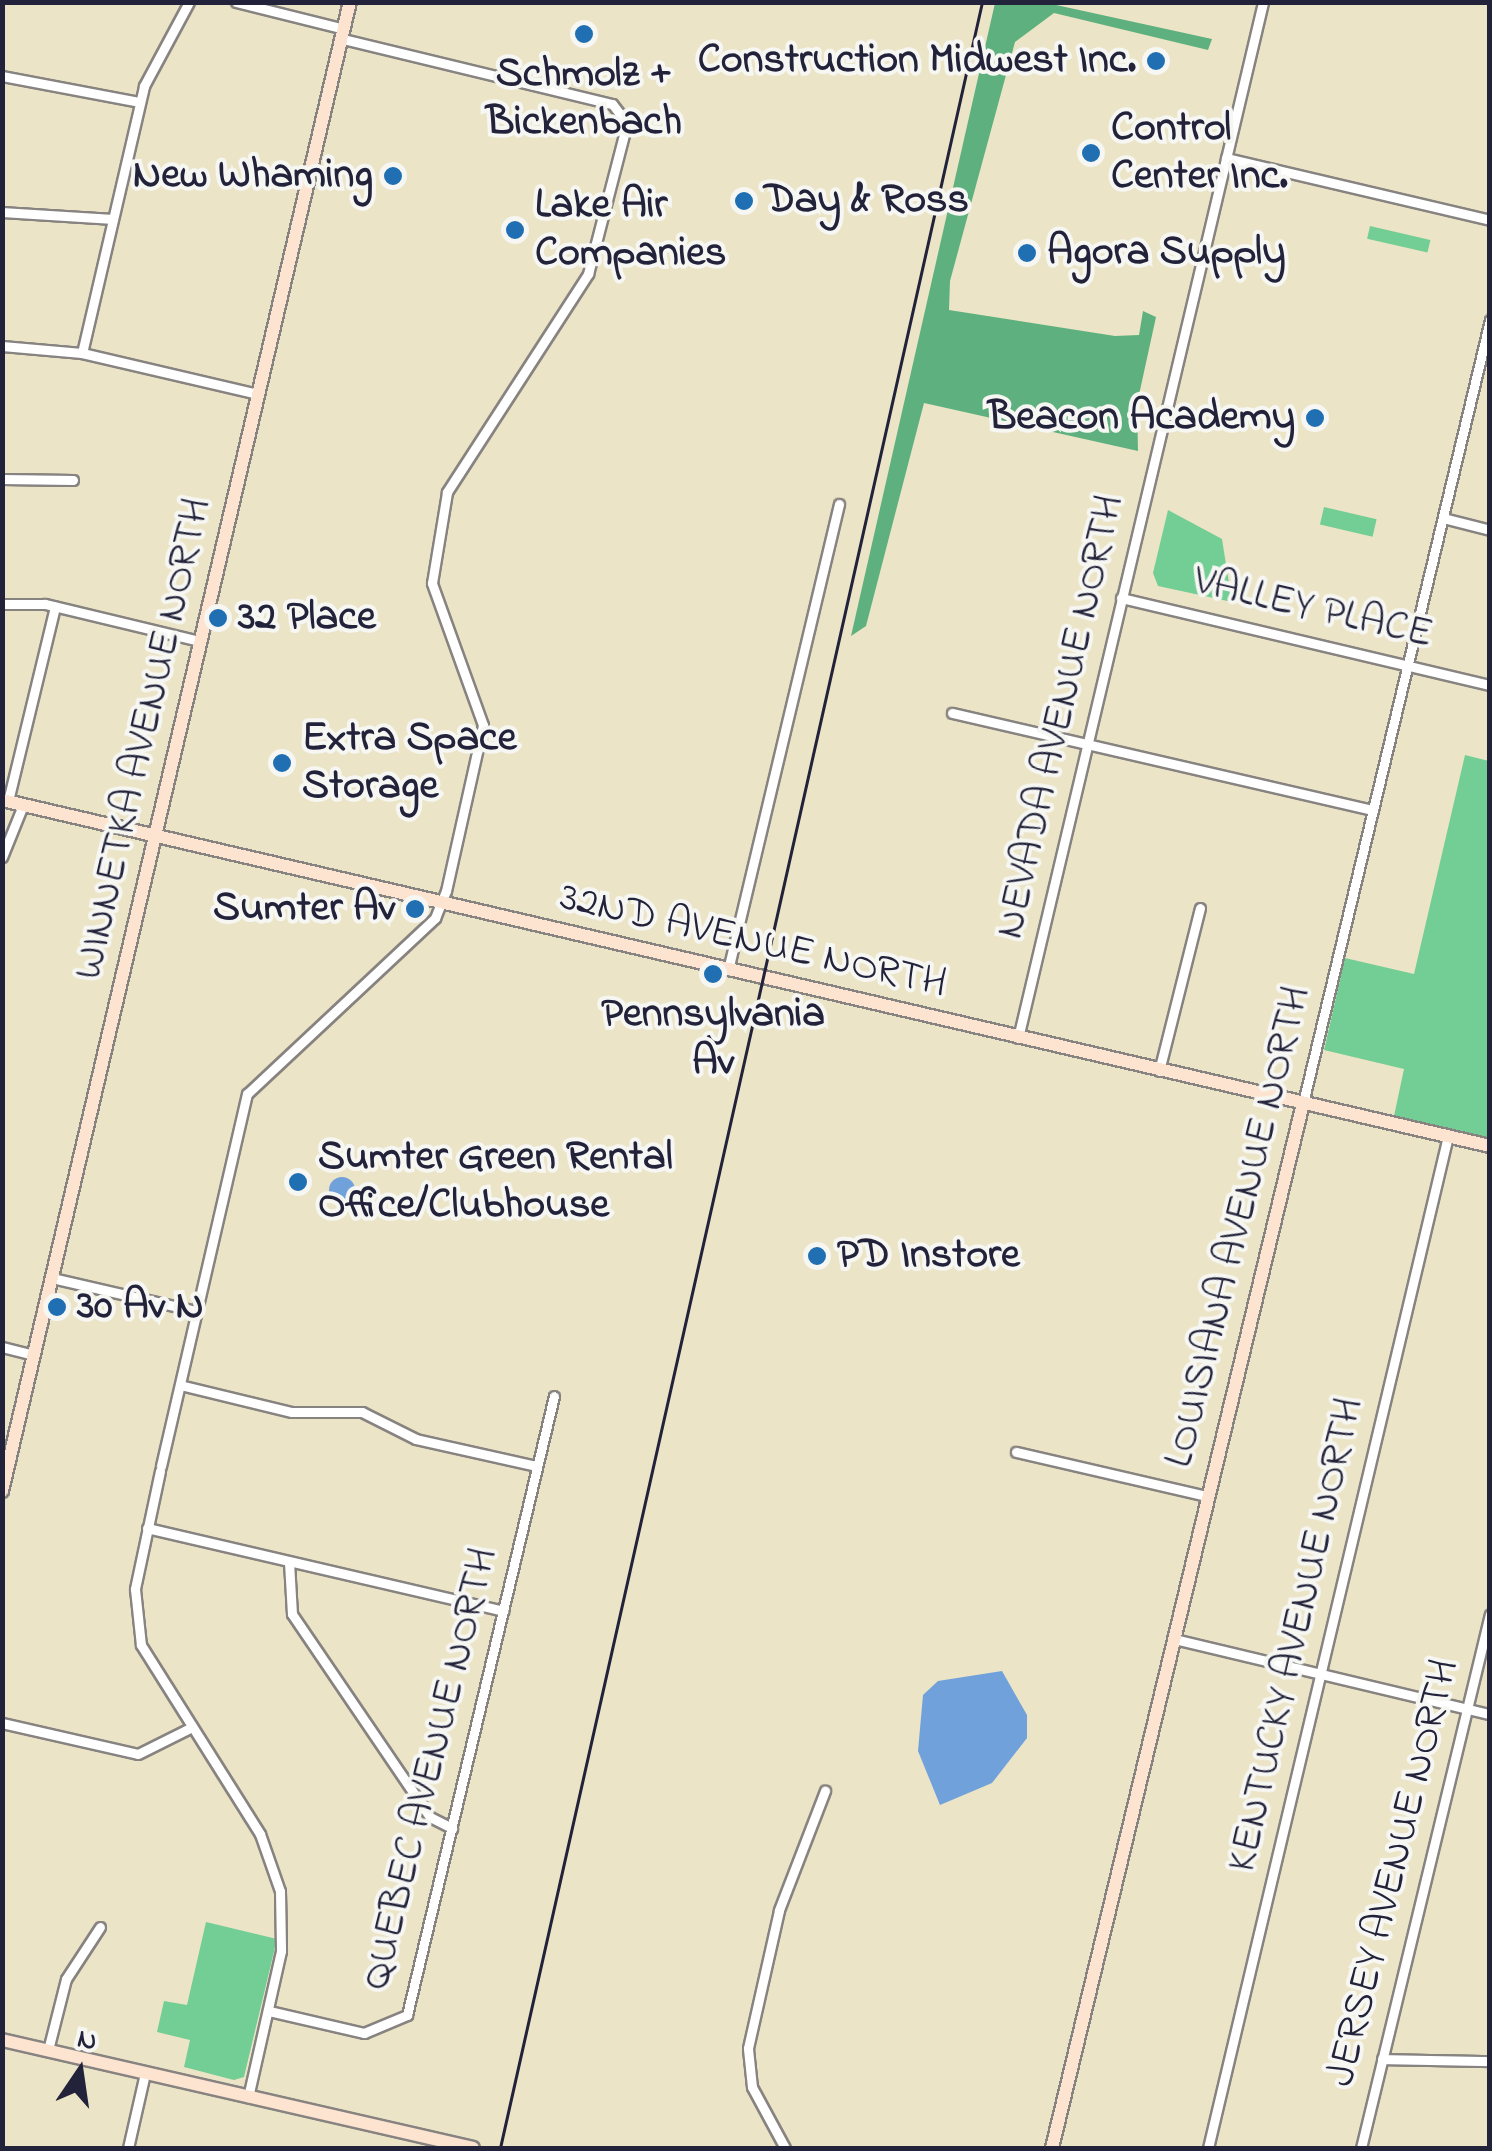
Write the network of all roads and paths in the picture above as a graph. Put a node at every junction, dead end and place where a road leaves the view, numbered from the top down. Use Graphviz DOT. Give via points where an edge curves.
graph roads {
  1 [pos="189,2"];
  2 [pos="236,2"];
  3 [pos="350,2"];
  4 [pos="1263,2"];
  5 [pos="344,34"];
  6 [pos="2,76"];
  7 [pos="140,102"];
  8 [pos="1226,158"];
  9 [pos="2,212"];
  10 [pos="113,220"];
  11 [pos="1490,220"];
  12 [pos="1490,320"];
  13 [pos="2,346"];
  14 [pos="82,353"];
  15 [pos="1478,371"];
  16 [pos="1490,374"];
  17 [pos="258,394"];
  18 [pos="2,479"];
  19 [pos="73,480"];
  20 [pos="838,504"];
  21 [pos="1443,518"];
  22 [pos="1490,530"];
  23 [pos="1121,598"];
  24 [pos="2,604"];
  25 [pos="54,607"];
  26 [pos="199,641"];
  27 [pos="1408,664"];
  28 [pos="1490,684"];
  29 [pos="952,714"];
  30 [pos="1088,744"];
  31 [pos="11,802"];
  32 [pos="1373,810"];
  33 [pos="154,837"];
  34 [pos="2,857"];
  35 [pos="441,904"];
  36 [pos="1200,908"];
  37 [pos="728,970"];
  38 [pos="1018,1038"];
  39 [pos="1159,1071"];
  40 [pos="1303,1104"];
  41 [pos="1448,1136"];
  42 [pos="1490,1146"];
  43 [pos="52,1278"];
  44 [pos="196,1311"];
  45 [pos="2,1347"];
  46 [pos="34,1355"];
  47 [pos="180,1385"];
  48 [pos="554,1396"];
  49 [pos="1016,1452"];
  50 [pos="537,1466"];
  51 [pos="3,1490"];
  52 [pos="1207,1496"];
  53 [pos="146,1528"];
  54 [pos="289,1562"];
  55 [pos="503,1612"];
  56 [pos="1490,1614"];
  57 [pos="1174,1639"];
  58 [pos="1321,1674"];
  59 [pos="1466,1709"];
  60 [pos="1490,1714"];
  61 [pos="2,1723"];
  62 [pos="188,1729"];
  63 [pos="825,1791"];
  64 [pos="452,1828"];
  65 [pos="100,1927"];
  66 [pos="268,2011"];
  67 [pos="2,2040"];
  68 [pos="48,2050"];
  69 [pos="1382,2059"];
  70 [pos="1490,2061"];
  71 [pos="146,2073"];
  72 [pos="248,2097"];
  73 [pos="128,2148"];
  74 [pos="473,2148"];
  75 [pos="785,2148"];
  76 [pos="1052,2148"];
  77 [pos="1208,2148"];
  78 [pos="1361,2148"];
  1 -- 7 [label="street"];
  2 -- 5 [label="street"];
  3 -- 5 [label="street, WINNETKA AVENUE NORTH"];
  4 -- 8 [label="street, NEVADA AVENUE NORTH"];
  5 -- 17 [label="street, WINNETKA AVENUE NORTH"];
  5 -- 35 [label="street" via="612,104 627,116 588,274 447,492 432,582 483,726"];
  6 -- 7 [label="street"];
  7 -- 10 [label="street"];
  8 -- 11 [label="street"];
  8 -- 23 [label="street, NEVADA AVENUE NORTH"];
  9 -- 10 [label="street"];
  10 -- 14 [label="street"];
  12 -- 15 [label="street, LOUISIANA AVENUE NORTH"];
  13 -- 14 [label="street"];
  14 -- 17 [label="street"];
  15 -- 16 [label="street"];
  15 -- 21 [label="street, LOUISIANA AVENUE NORTH"];
  17 -- 26 [label="street, WINNETKA AVENUE NORTH"];
  18 -- 19 [label="street"];
  20 -- 37 [label="street"];
  21 -- 22 [label="street"];
  21 -- 27 [label="street, LOUISIANA AVENUE NORTH"];
  23 -- 27 [label="street, VALLEY PLACE"];
  23 -- 30 [label="street, NEVADA AVENUE NORTH"];
  24 -- 25 [label="street"];
  25 -- 26 [label="street"];
  25 -- 31 [label="street"];
  26 -- 33 [label="street, WINNETKA AVENUE NORTH"];
  27 -- 28 [label="street, VALLEY PLACE"];
  27 -- 32 [label="street, LOUISIANA AVENUE NORTH"];
  29 -- 30 [label="street"];
  30 -- 32 [label="street"];
  30 -- 38 [label="street, NEVADA AVENUE NORTH"];
  31 -- 33 [label="street, 32ND AVENUE NORTH"];
  31 -- 34 [label="street"];
  32 -- 40 [label="street, LOUISIANA AVENUE NORTH"];
  33 -- 35 [label="street, 32ND AVENUE NORTH"];
  33 -- 43 [label="street, WINNETKA AVENUE NORTH"];
  35 -- 37 [label="street, 32ND AVENUE NORTH"];
  35 -- 44 [label="street" via="248,1094"];
  36 -- 39 [label="street"];
  37 -- 38 [label="street, 32ND AVENUE NORTH"];
  38 -- 39 [label="street, 32ND AVENUE NORTH"];
  39 -- 40 [label="street, 32ND AVENUE NORTH"];
  40 -- 41 [label="street, 32ND AVENUE NORTH"];
  40 -- 52 [label="street, LOUISIANA AVENUE NORTH"];
  41 -- 42 [label="street, 32ND AVENUE NORTH"];
  41 -- 58 [label="street, KENTUCKY AVENUE NORTH"];
  43 -- 44 [label="street"];
  43 -- 46 [label="street, WINNETKA AVENUE NORTH"];
  44 -- 47 [label="street"];
  45 -- 46 [label="street"];
  46 -- 51 [label="street, WINNETKA AVENUE NORTH"];
  47 -- 50 [label="street" via="292,1412 362,1412 416,1438"];
  47 -- 53 [label="street"];
  48 -- 50 [label="street, QUEBEC AVENUE NORTH"];
  49 -- 52 [label="street"];
  50 -- 55 [label="street, QUEBEC AVENUE NORTH"];
  52 -- 57 [label="street, LOUISIANA AVENUE NORTH"];
  53 -- 54 [label="street"];
  53 -- 62 [label="street" via="135,1589 142,1645"];
  54 -- 55 [label="street"];
  54 -- 64 [label="street" via="286,1604 430,1817"];
  55 -- 64 [label="street, QUEBEC AVENUE NORTH"];
  56 -- 59 [label="street, JERSEY AVENUE NORTH"];
  57 -- 58 [label="street"];
  57 -- 76 [label="street, LOUISIANA AVENUE NORTH"];
  58 -- 59 [label="street"];
  58 -- 77 [label="street, KENTUCKY AVENUE NORTH"];
  59 -- 60 [label="street"];
  59 -- 69 [label="street, JERSEY AVENUE NORTH"];
  61 -- 62 [label="street" via="138,1754"];
  62 -- 66 [label="street" via="274,1866 283,1927"];
  63 -- 75 [label="street" via="779,1910 748,2048 752,2087"];
  64 -- 66 [label="street, QUEBEC AVENUE NORTH" via="398,2024 364,2033"];
  65 -- 68 [label="street" via="66,1979"];
  66 -- 72 [label="street"];
  67 -- 68 [label="street"];
  68 -- 71 [label="street"];
  69 -- 70 [label="street"];
  69 -- 78 [label="street, JERSEY AVENUE NORTH"];
  71 -- 72 [label="street"];
  71 -- 73 [label="street"];
  72 -- 74 [label="street"];
}
